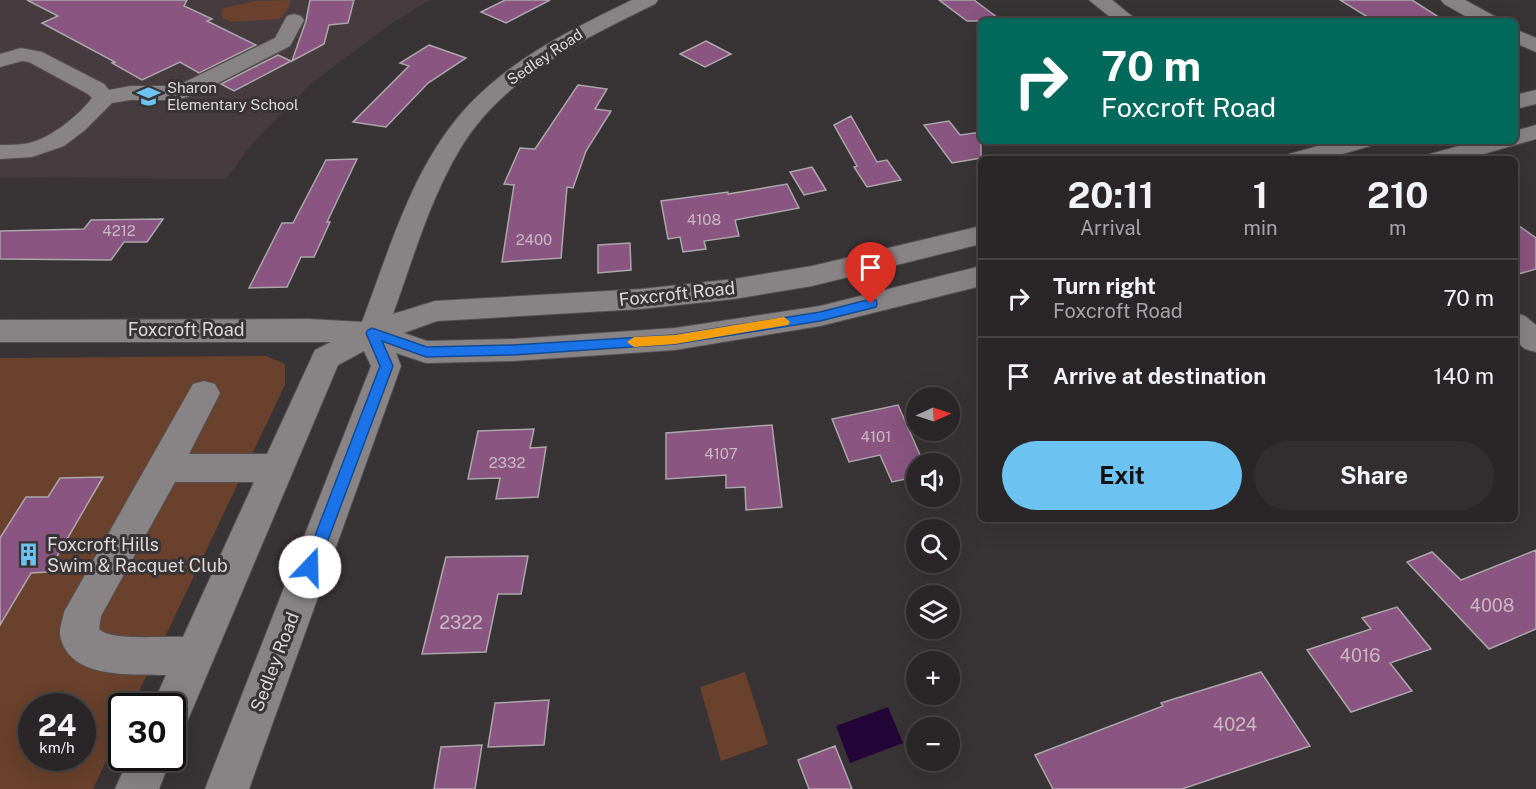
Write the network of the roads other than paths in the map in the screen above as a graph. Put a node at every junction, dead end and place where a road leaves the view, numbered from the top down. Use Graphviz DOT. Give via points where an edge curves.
graph roads {
  1 [pos="648,0"];
  2 [pos="1099,0"];
  3 [pos="1451,0"];
  4 [pos="1124,18"];
  5 [pos="1484,18"];
  6 [pos="294,20"];
  7 [pos="1518,37"];
  8 [pos="1536,46"];
  9 [pos="0,61"];
  10 [pos="191,88"];
  11 [pos="1536,97"];
  12 [pos="103,98"];
  13 [pos="212,99"];
  14 [pos="1518,101"];
  15 [pos="1536,132"];
  16 [pos="1518,137"];
  17 [pos="1284,144"];
  18 [pos="1352,144"];
  19 [pos="1493,144"];
  20 [pos="0,152"];
  21 [pos="1298,156"];
  22 [pos="1312,156"];
  23 [pos="1450,156"];
  24 [pos="978,236"];
  25 [pos="978,277"];
  26 [pos="1518,326"];
  27 [pos="0,331"];
  28 [pos="372,333"];
  29 [pos="1536,341"];
  30 [pos="204,393"];
  31 [pos="165,468"];
  32 [pos="278,468"];
  33 [pos="195,656"];
  34 [pos="178,693"];
  35 [pos="144,771"];
  36 [pos="136,789"];
  37 [pos="226,789"];
  1 -- 28 [label="street, Sedley Road" via="576,35 531,63 501,87 459,132 428,185"];
  2 -- 4 [label="street"];
  3 -- 5 [label="street"];
  6 -- 10 [label="street" via="283,42"];
  7 -- 8 [label="street"];
  9 -- 12 [label="street" via="21,54 35,56 96,89"];
  10 -- 12 [label="street" via="177,93 130,93"];
  10 -- 13 [label="street"];
  11 -- 14 [label="street"];
  12 -- 20 [label="street" via="54,143 29,152"];
  15 -- 16 [label="street"];
  17 -- 21 [label="street"];
  18 -- 22 [label="street"];
  19 -- 23 [label="street"];
  24 -- 28 [label="street, Foxcroft Road" via="812,276 745,287 641,299 435,311"];
  25 -- 28 [label="street, Foxcroft Road" via="820,316 675,339 426,352"];
  26 -- 29 [label="street"];
  27 -- 28 [label="street, Foxcroft Road"];
  28 -- 32 [label="street" via="326,358"];
  28 -- 37 [label="street, Sedley Road" via="386,366"];
  30 -- 31 [label="street"];
  31 -- 32 [label="street"];
  31 -- 33 [label="street" via="83,612 79,634 91,650 118,655"];
  32 -- 33 [label="street"];
  33 -- 34 [label="street"];
  35 -- 36 [label="street"];
}
